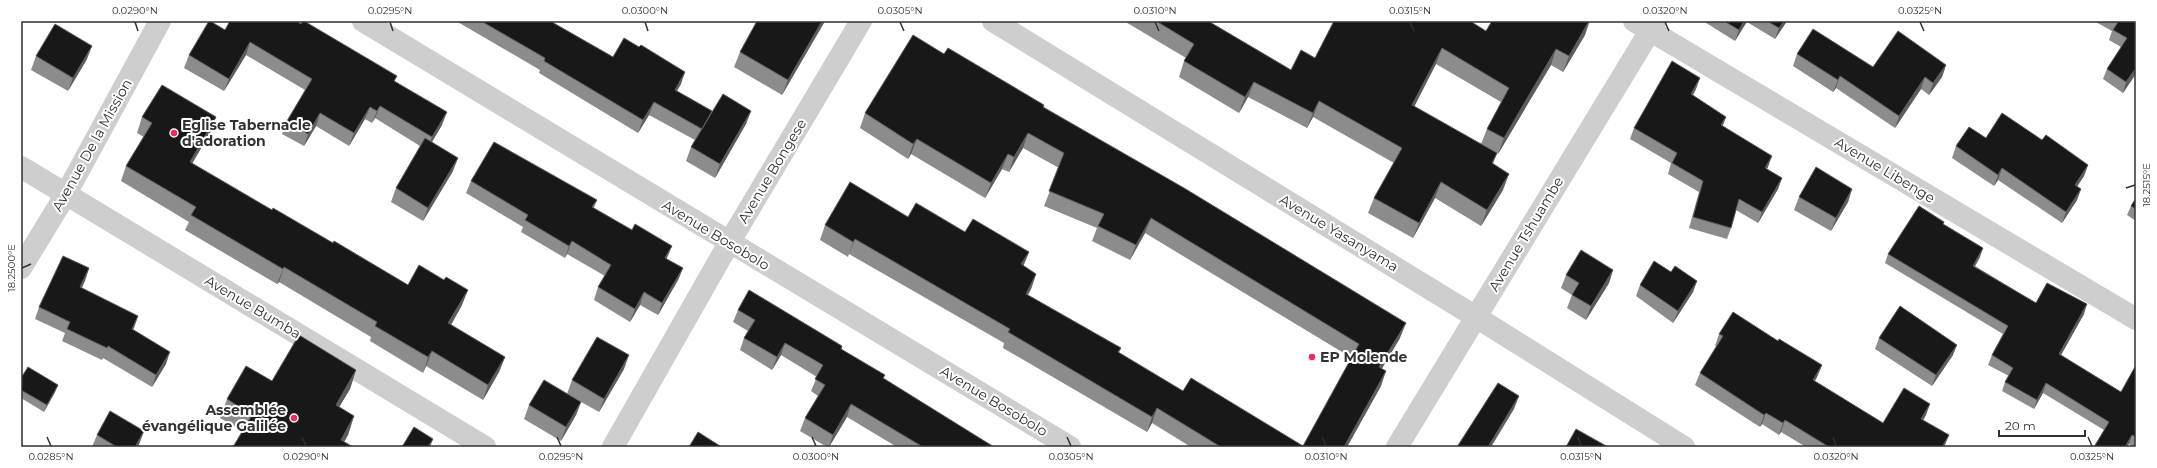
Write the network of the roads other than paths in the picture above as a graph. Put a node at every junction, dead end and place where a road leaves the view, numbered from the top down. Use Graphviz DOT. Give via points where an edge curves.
graph roads {
  1 [pos="160,21"];
  2 [pos="364,21"];
  3 [pos="861,21"];
  4 [pos="993,21"];
  5 [pos="1646,24"];
  6 [pos="21,168"];
  7 [pos="66,194"];
  8 [pos="729,243"];
  9 [pos="21,268"];
  10 [pos="1476,317"];
  11 [pos="2136,319"];
  12 [pos="485,447"];
  13 [pos="613,447"];
  14 [pos="1070,447"];
  15 [pos="1397,447"];
  16 [pos="1684,447"];
  1 -- 7 [label="street, Avenue De la Mission"];
  2 -- 8 [label="street, Avenue Bosobolo"];
  3 -- 8 [label="street, Avenue Bongese"];
  4 -- 10 [label="street, Avenue Yasanyama"];
  5 -- 10 [label="street, Avenue Tshuambe"];
  5 -- 11 [label="street, Avenue Libenge"];
  6 -- 7 [label="street, Avenue Bumba"];
  7 -- 9 [label="street, Avenue De la Mission"];
  7 -- 12 [label="street, Avenue Bumba"];
  8 -- 13 [label="street, Avenue Bongese"];
  8 -- 14 [label="street, Avenue Bosobolo"];
  10 -- 15 [label="street, Avenue Tshuambe"];
  10 -- 16 [label="street, Avenue Yasanyama"];
}
